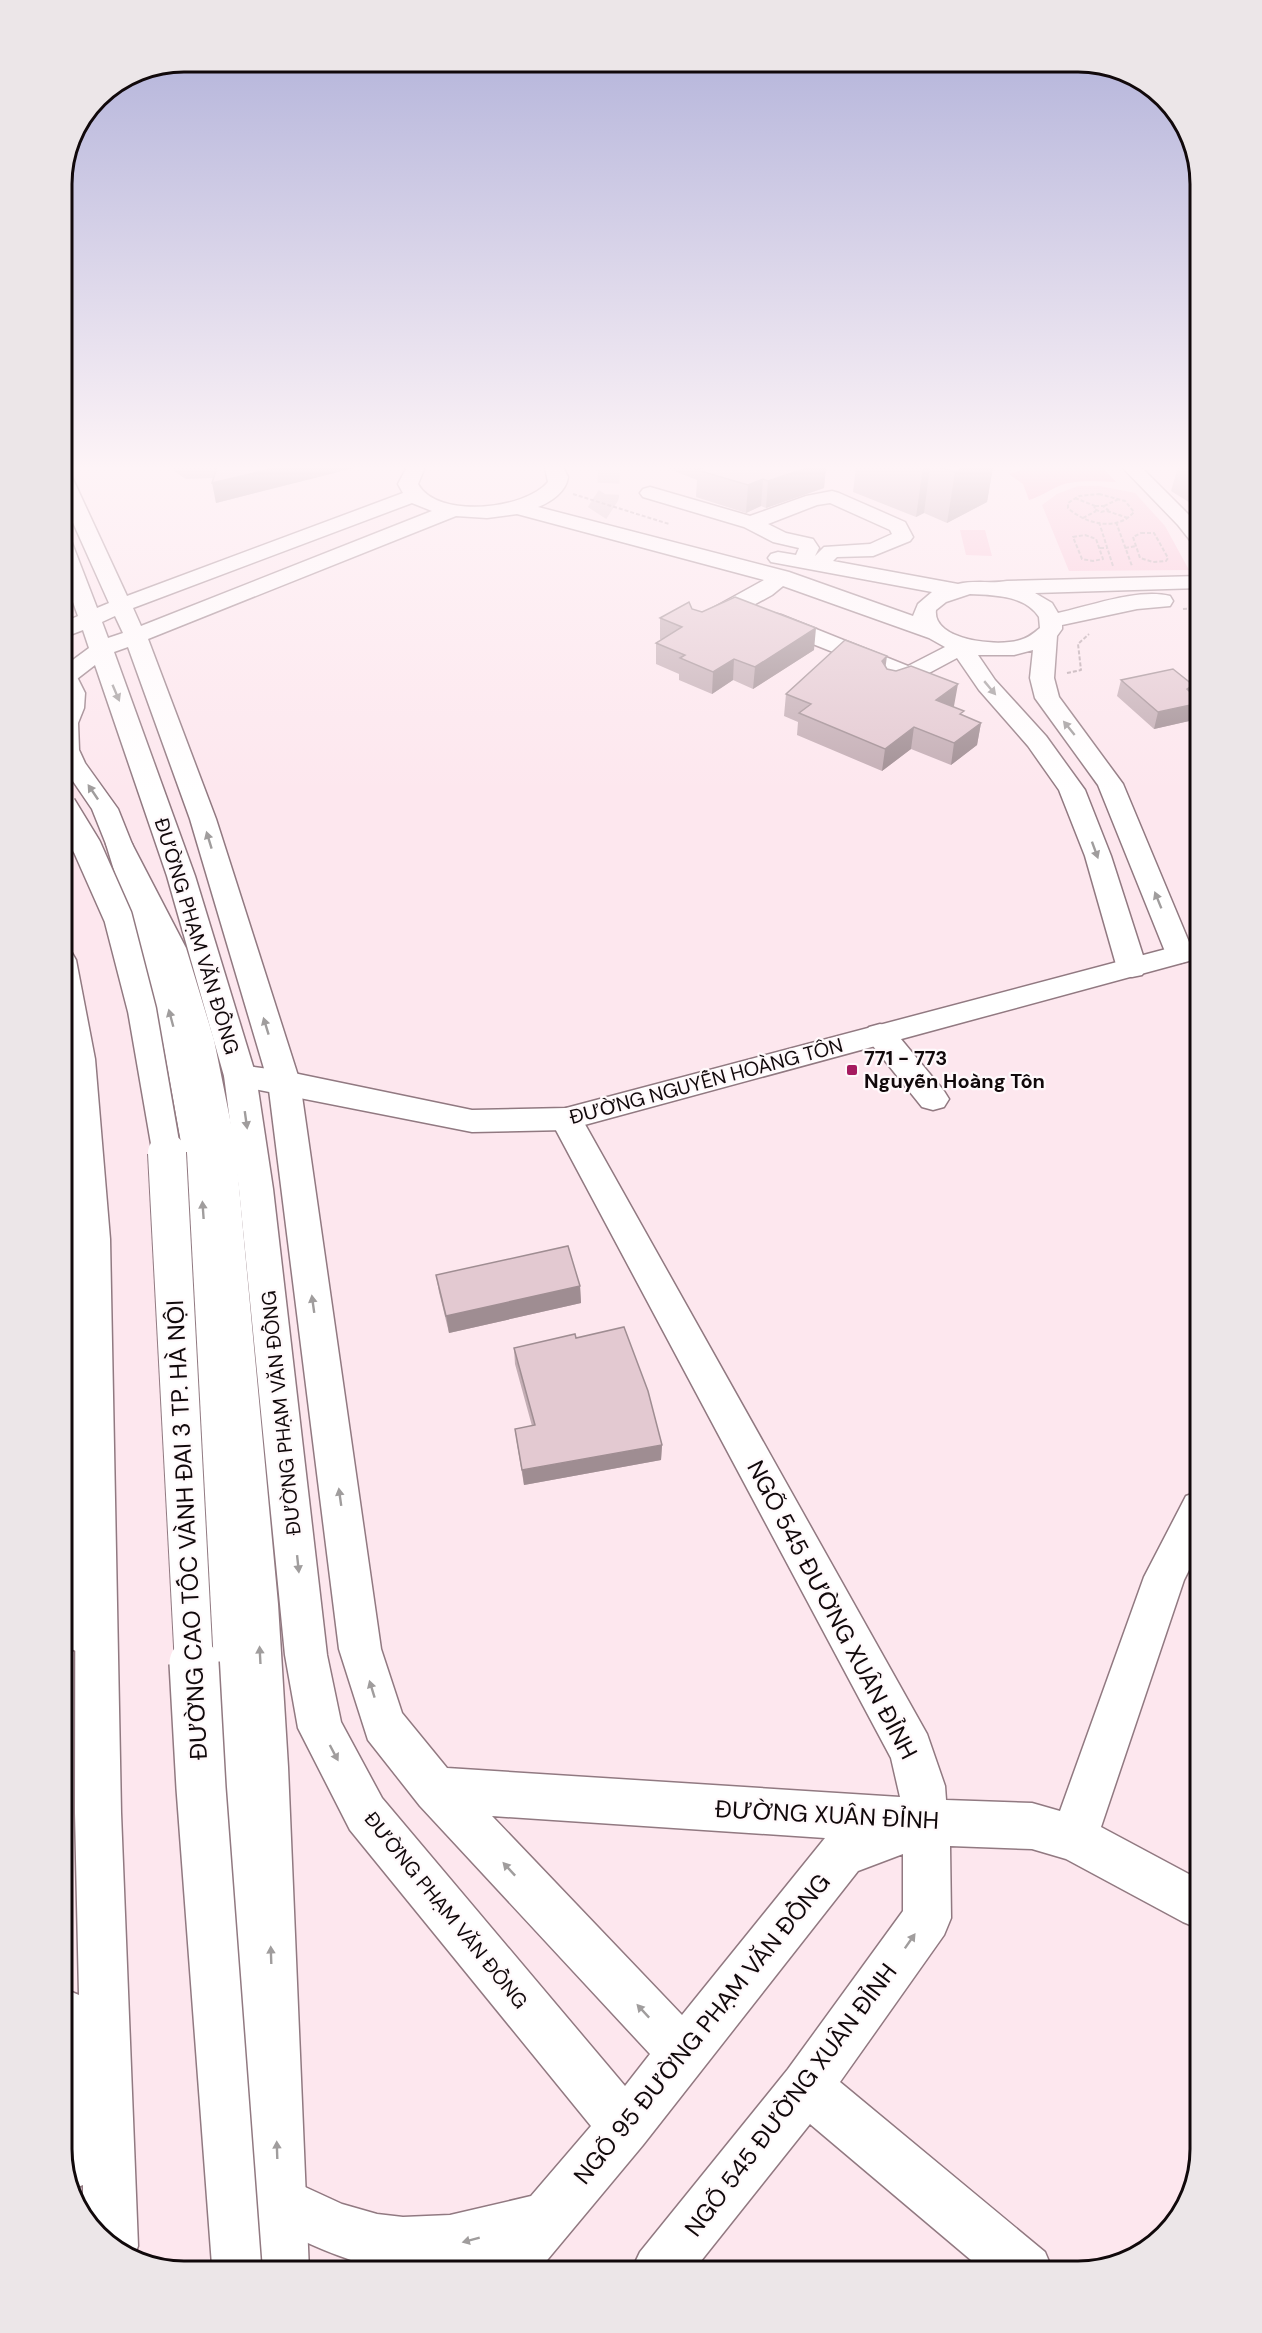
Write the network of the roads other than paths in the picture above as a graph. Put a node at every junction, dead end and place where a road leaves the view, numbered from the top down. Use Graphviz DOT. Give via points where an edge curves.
graph roads {
  1 [pos="77,576"];
  2 [pos="88,576"];
  3 [pos="225,576"];
  4 [pos="257,576"];
  5 [pos="777,576"];
  6 [pos="876,576"];
  7 [pos="781,577"];
  8 [pos="1190,582"];
  9 [pos="984,588"];
  10 [pos="957,590"];
  11 [pos="1190,599"];
  12 [pos="735,606"];
  13 [pos="701,624"];
  14 [pos="102,628"];
  15 [pos="1049,628"];
  16 [pos="952,641"];
  17 [pos="72,666"];
  18 [pos="72,692"];
  19 [pos="72,708"];
  20 [pos="72,759"];
  21 [pos="72,822"];
  22 [pos="118,844"];
  23 [pos="1190,952"];
  24 [pos="1132,968"];
  25 [pos="72,1015"];
  26 [pos="880,1034"];
  27 [pos="240,1076"];
  28 [pos="284,1082"];
  29 [pos="933,1099"];
  30 [pos="566,1119"];
  31 [pos="72,1252"];
  32 [pos="1190,1528"];
  33 [pos="436,1790"];
  34 [pos="926,1822"];
  35 [pos="1074,1838"];
  36 [pos="1190,1900"];
  37 [pos="684,2053"];
  38 [pos="806,2087"];
  39 [pos="625,2127"];
  40 [pos="279,2202"];
  41 [pos="87,2204"];
  42 [pos="548,2218"];
  43 [pos="111,2233"];
  44 [pos="227,2261"];
  45 [pos="236,2261"];
  46 [pos="252,2261"];
  47 [pos="282,2261"];
  48 [pos="511,2261"];
  49 [pos="667,2261"];
  50 [pos="1014,2261"];
  1 -- 14 [label="main road"];
  2 -- 14 [label="main road"];
  3 -- 14 [label="main road"];
  4 -- 14 [label="main road"];
  5 -- 7 [label="main road"];
  6 -- 10 [label="main road"];
  7 -- 12 [label="main road"];
  7 -- 16 [label="main road" via="876,609"];
  8 -- 9 [label="main road"];
  9 -- 10 [label="main road"];
  9 -- 15 [label="main road" via="1030,598 1042,607"];
  10 -- 16 [label="main road" via="932,600 924,617 929,626"];
  11 -- 15 [label="main road" via="1137,602"];
  12 -- 13 [label="main road"];
  12 -- 16 [label="main road" via="901,679"];
  14 -- 17 [label="main road"];
  14 -- 27 [label="main road, ĐƯỜNG PHẠM VĂN ĐỒNG, one-way"];
  28 -- 14 [label="main road, ĐƯỜNG PHẠM VĂN ĐỒNG, one-way" via="202,819"];
  15 -- 16 [label="main road" via="1027,646 999,650"];
  23 -- 15 [label="main road, one-way" via="1110,784 1047,698 1042,678"];
  16 -- 24 [label="main road, one-way" via="1059,768 1072,790 1098,856"];
  18 -- 19 [label="main road, ĐƯỜNG PHẠM VĂN ĐỒNG"];
  22 -- 20 [label="main road, ĐƯỜNG PHẠM VĂN ĐỒNG, one-way" via="105,809"];
  21 -- 45 [label="main road, ĐƯỜNG CAO TỐC VÀNH ĐAI 3 TP. HÀ NỘI, bridge" via="118,917 142,1010 167,1155 200,1777"];
  40 -- 22 [label="main road, ĐƯỜNG PHẠM VĂN ĐỒNG, one-way" via="258,1627 219,1144 199,1040 172,948"];
  22 -- 44 [label="main road, ĐƯỜNG PHẠM VĂN ĐỒNG" via="123,914 157,1047 176,1150 204,1605"];
  46 -- 22 [label="main road, one-way" via="242,1774 198,1148 178,1043"];
  23 -- 24 [label="main road, ĐƯỜNG NGUYỄN HOÀNG TÔN"];
  24 -- 26 [label="main road, ĐƯỜNG NGUYỄN HOÀNG TÔN"];
  25 -- 43 [label="main road" via="80,1059 93,1239 98,1813"];
  26 -- 29 [label="main road"];
  26 -- 30 [label="main road, ĐƯỜNG NGUYỄN HOÀNG TÔN"];
  27 -- 28 [label="main road, ĐƯỜNG NGUYỄN HOÀNG TÔN"];
  27 -- 39 [label="main road, ĐƯỜNG PHẠM VĂN ĐỒNG, one-way" via="259,1212 306,1655 320,1728 366,1814"];
  28 -- 30 [label="main road, ĐƯỜNG NGUYỄN HOÀNG TÔN" via="472,1121"];
  33 -- 28 [label="main road, ĐƯỜNG PHẠM VĂN ĐỒNG, one-way" via="384,1725 360,1649"];
  30 -- 34 [label="main road, NGÕ 545 ĐƯỜNG XUÂN ĐỈNH" via="911,1750 922,1786"];
  31 -- 41 [label="main road" via="76,1815"];
  32 -- 35 [label="main road" via="1165,1577"];
  33 -- 34 [label="main road, ĐƯỜNG XUÂN ĐỈNH"];
  37 -- 33 [label="main road, ĐƯỜNG PHẠM VĂN ĐỒNG, one-way"];
  34 -- 35 [label="main road, ĐƯỜNG XUÂN ĐỈNH" via="1032,1826"];
  34 -- 37 [label="main road, NGÕ 95 ĐƯỜNG PHẠM VĂN ĐỒNG" via="842,1854"];
  38 -- 34 [label="main road, NGÕ 545 ĐƯỜNG XUÂN ĐỈNH, one-way" via="927,1917"];
  35 -- 36 [label="main road, ĐƯỜNG XUÂN ĐỈNH"];
  37 -- 39 [label="main road, NGÕ 95 ĐƯỜNG PHẠM VĂN ĐỒNG"];
  38 -- 49 [label="main road, NGÕ 545 ĐƯỜNG XUÂN ĐỈNH"];
  38 -- 50 [label="main road"];
  39 -- 42 [label="main road, NGÕ 95 ĐƯỜNG PHẠM VĂN ĐỒNG"];
  42 -- 40 [label="main road, one-way" via="462,2242 405,2246 349,2234"];
  40 -- 47 [label="main road, ĐƯỜNG PHẠM VĂN ĐỒNG"];
  42 -- 48 [label="main road, NGÕ 95 ĐƯỜNG PHẠM VĂN ĐỒNG"];
}
